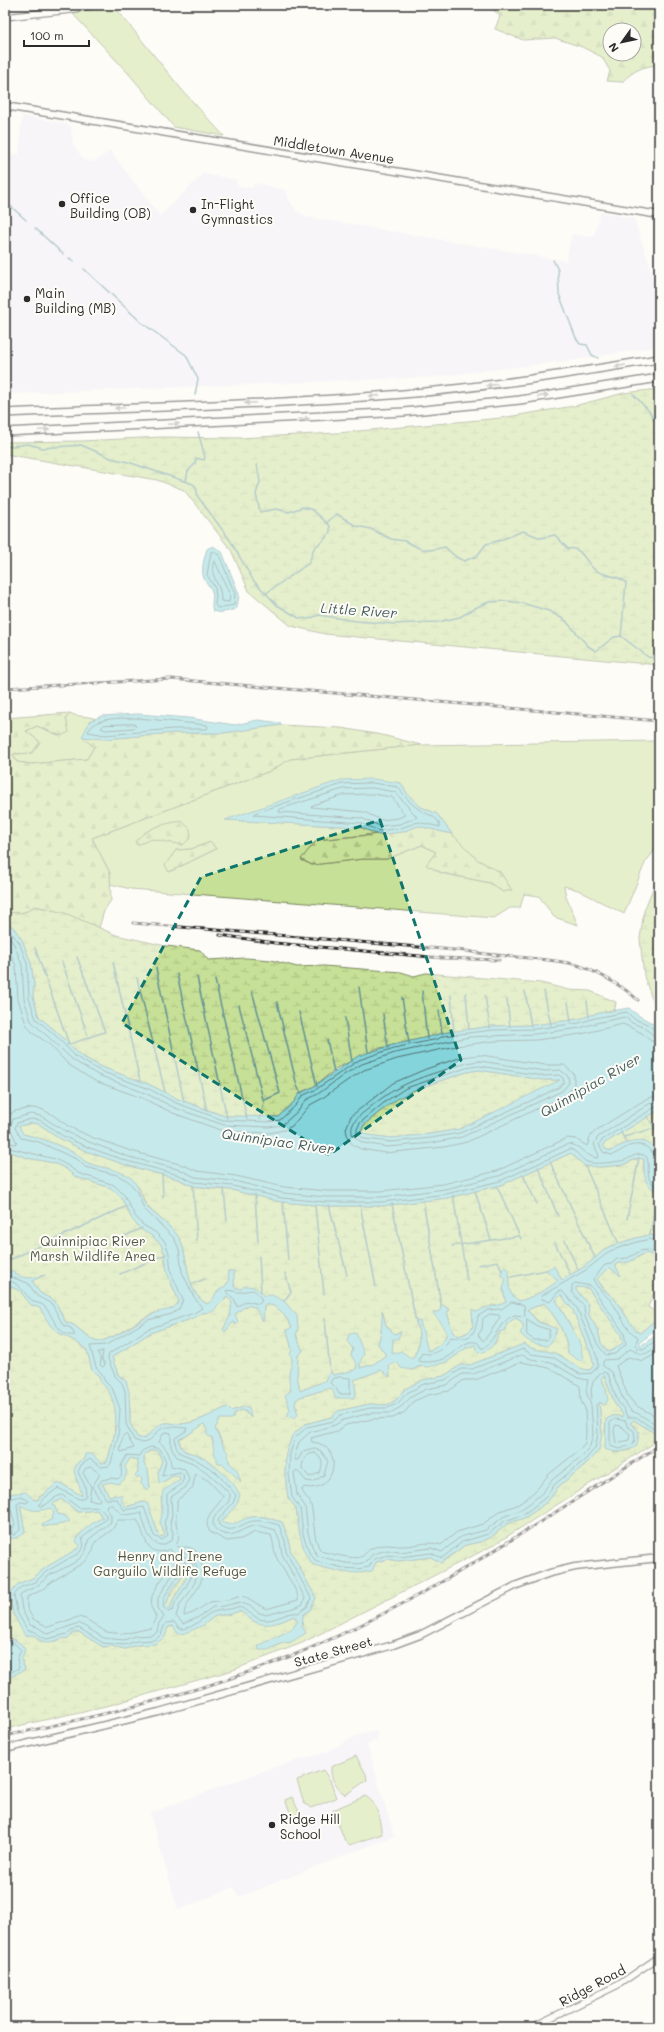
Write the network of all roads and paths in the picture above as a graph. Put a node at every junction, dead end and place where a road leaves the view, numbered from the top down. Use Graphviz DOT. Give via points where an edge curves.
graph roads {
  1 [pos="93,5"];
  2 [pos="5,16"];
  3 [pos="5,106"];
  4 [pos="659,215"];
  5 [pos="659,359"];
  6 [pos="659,378"];
  7 [pos="5,413"];
  8 [pos="5,432"];
  9 [pos="659,1558"];
  10 [pos="5,1749"];
  11 [pos="659,1957"];
  12 [pos="532,2027"];
  1 -- 2 [label="main road" via="70,10"];
  3 -- 4 [label="main road, Middletown Avenue"];
  5 -- 7 [label="highway, one-way" via="515,382 413,393 317,400"];
  8 -- 6 [label="highway, one-way" via="404,412 520,400"];
  9 -- 10 [label="main road, State Street" via="550,1573 517,1585 420,1635 393,1645 159,1712"];
  11 -- 12 [label="main road, Ridge Road" via="618,1985"];
}
